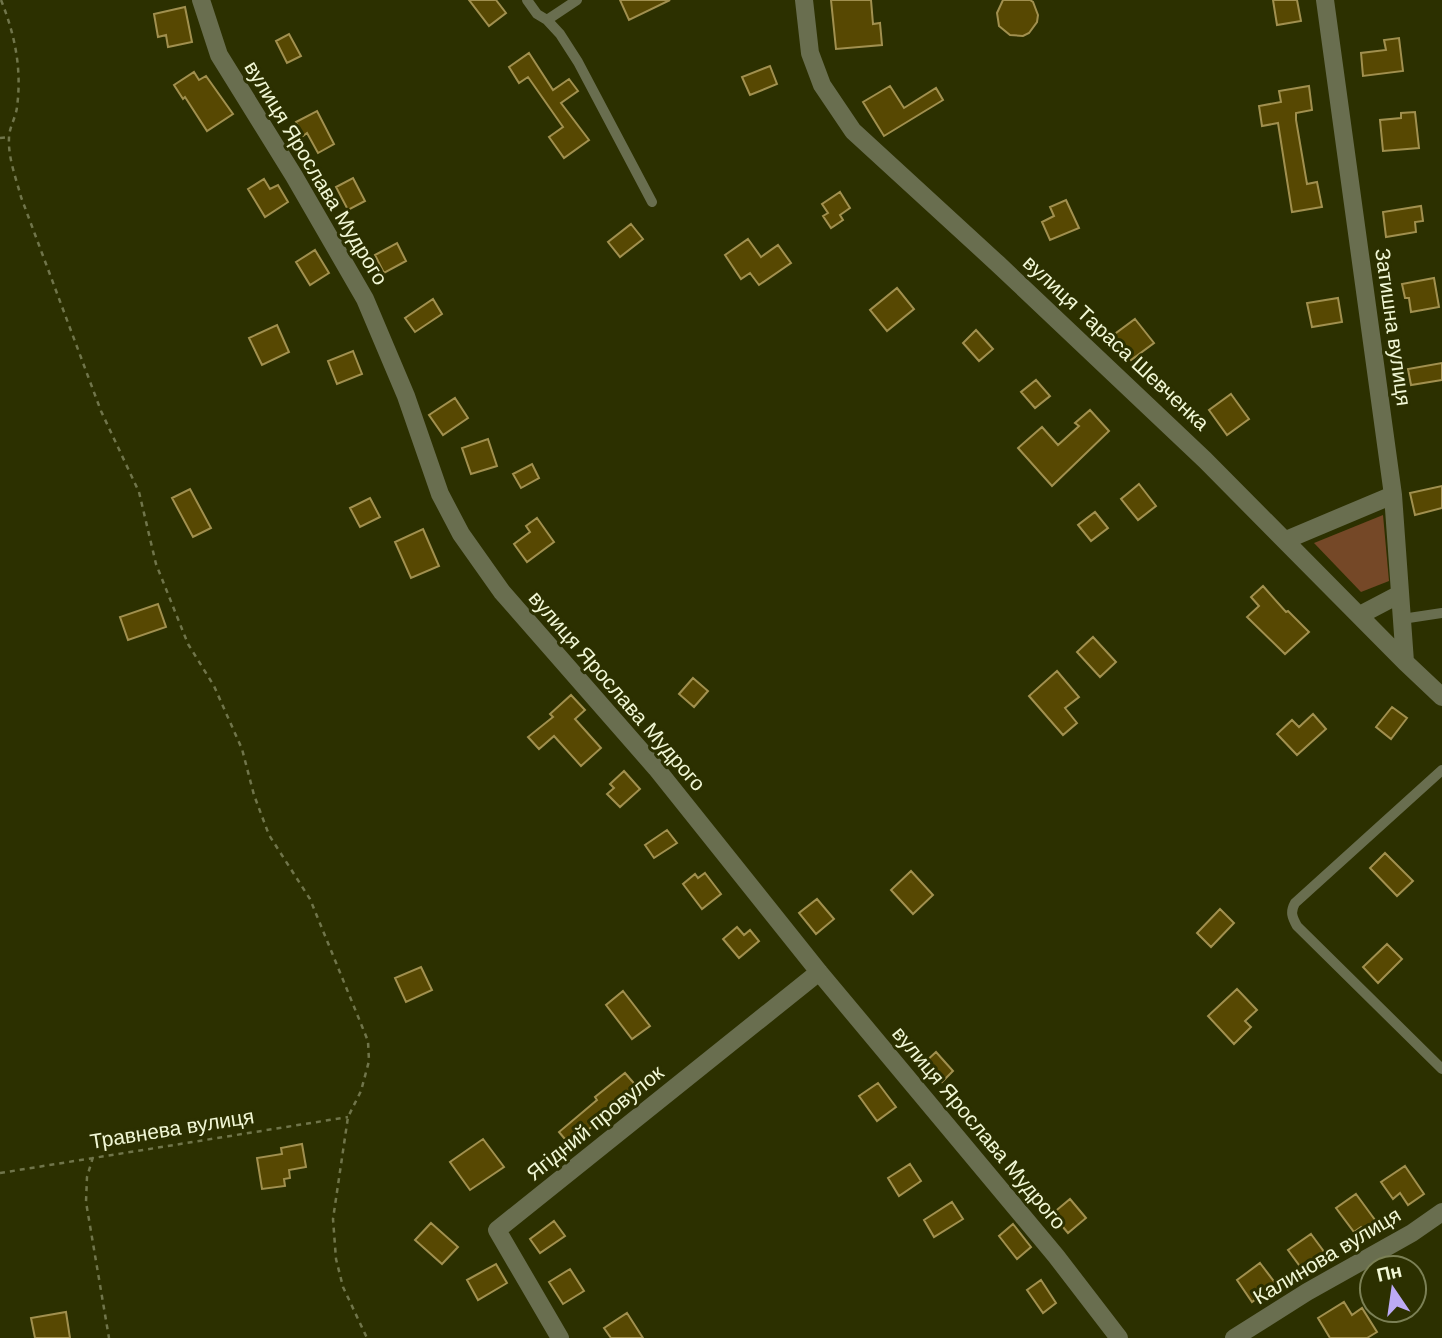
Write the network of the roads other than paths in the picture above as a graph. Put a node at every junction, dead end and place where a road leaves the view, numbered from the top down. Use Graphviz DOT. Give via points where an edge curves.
graph roads {
  1 [pos="201,0"];
  2 [pos="527,0"];
  3 [pos="576,0"];
  4 [pos="804,0"];
  5 [pos="1325,0"];
  6 [pos="547,20"];
  7 [pos="652,202"];
  8 [pos="1393,495"];
  9 [pos="1286,540"];
  10 [pos="1400,594"];
  11 [pos="1442,613"];
  12 [pos="1360,615"];
  13 [pos="1402,619"];
  14 [pos="1405,662"];
  15 [pos="1442,697"];
  16 [pos="1442,770"];
  17 [pos="819,972"];
  18 [pos="1442,1069"];
  19 [pos="1442,1212"];
  20 [pos="560,1338"];
  21 [pos="1119,1338"];
  22 [pos="1234,1338"];
  1 -- 17 [label="street, вулиця Ярослава Мудрого" via="219,55 365,299 440,494 475,556 656,768"];
  2 -- 6 [label="lane"];
  3 -- 6 [label="lane"];
  4 -- 9 [label="street, вулиця Тараса Шевченка" via="810,53 818,75 853,131"];
  5 -- 8 [label="street, Затишна вулиця"];
  6 -- 7 [label="lane" via="578,62"];
  8 -- 9 [label="street"];
  8 -- 10 [label="street, Затишна вулиця"];
  9 -- 12 [label="street, вулиця Тараса Шевченка"];
  10 -- 12 [label="street"];
  10 -- 13 [label="street, Затишна вулиця"];
  11 -- 13 [label="lane"];
  12 -- 14 [label="street, вулиця Тараса Шевченка"];
  13 -- 14 [label="street, Затишна вулиця"];
  14 -- 15 [label="street, вулиця Тараса Шевченка"];
  16 -- 18 [label="lane" via="1292,909 1297,926"];
  17 -- 20 [label="street, Ягідний провулок" via="497,1230"];
  17 -- 21 [label="street, вулиця Ярослава Мудрого"];
  19 -- 22 [label="street, Калинова вулиця"];
}
